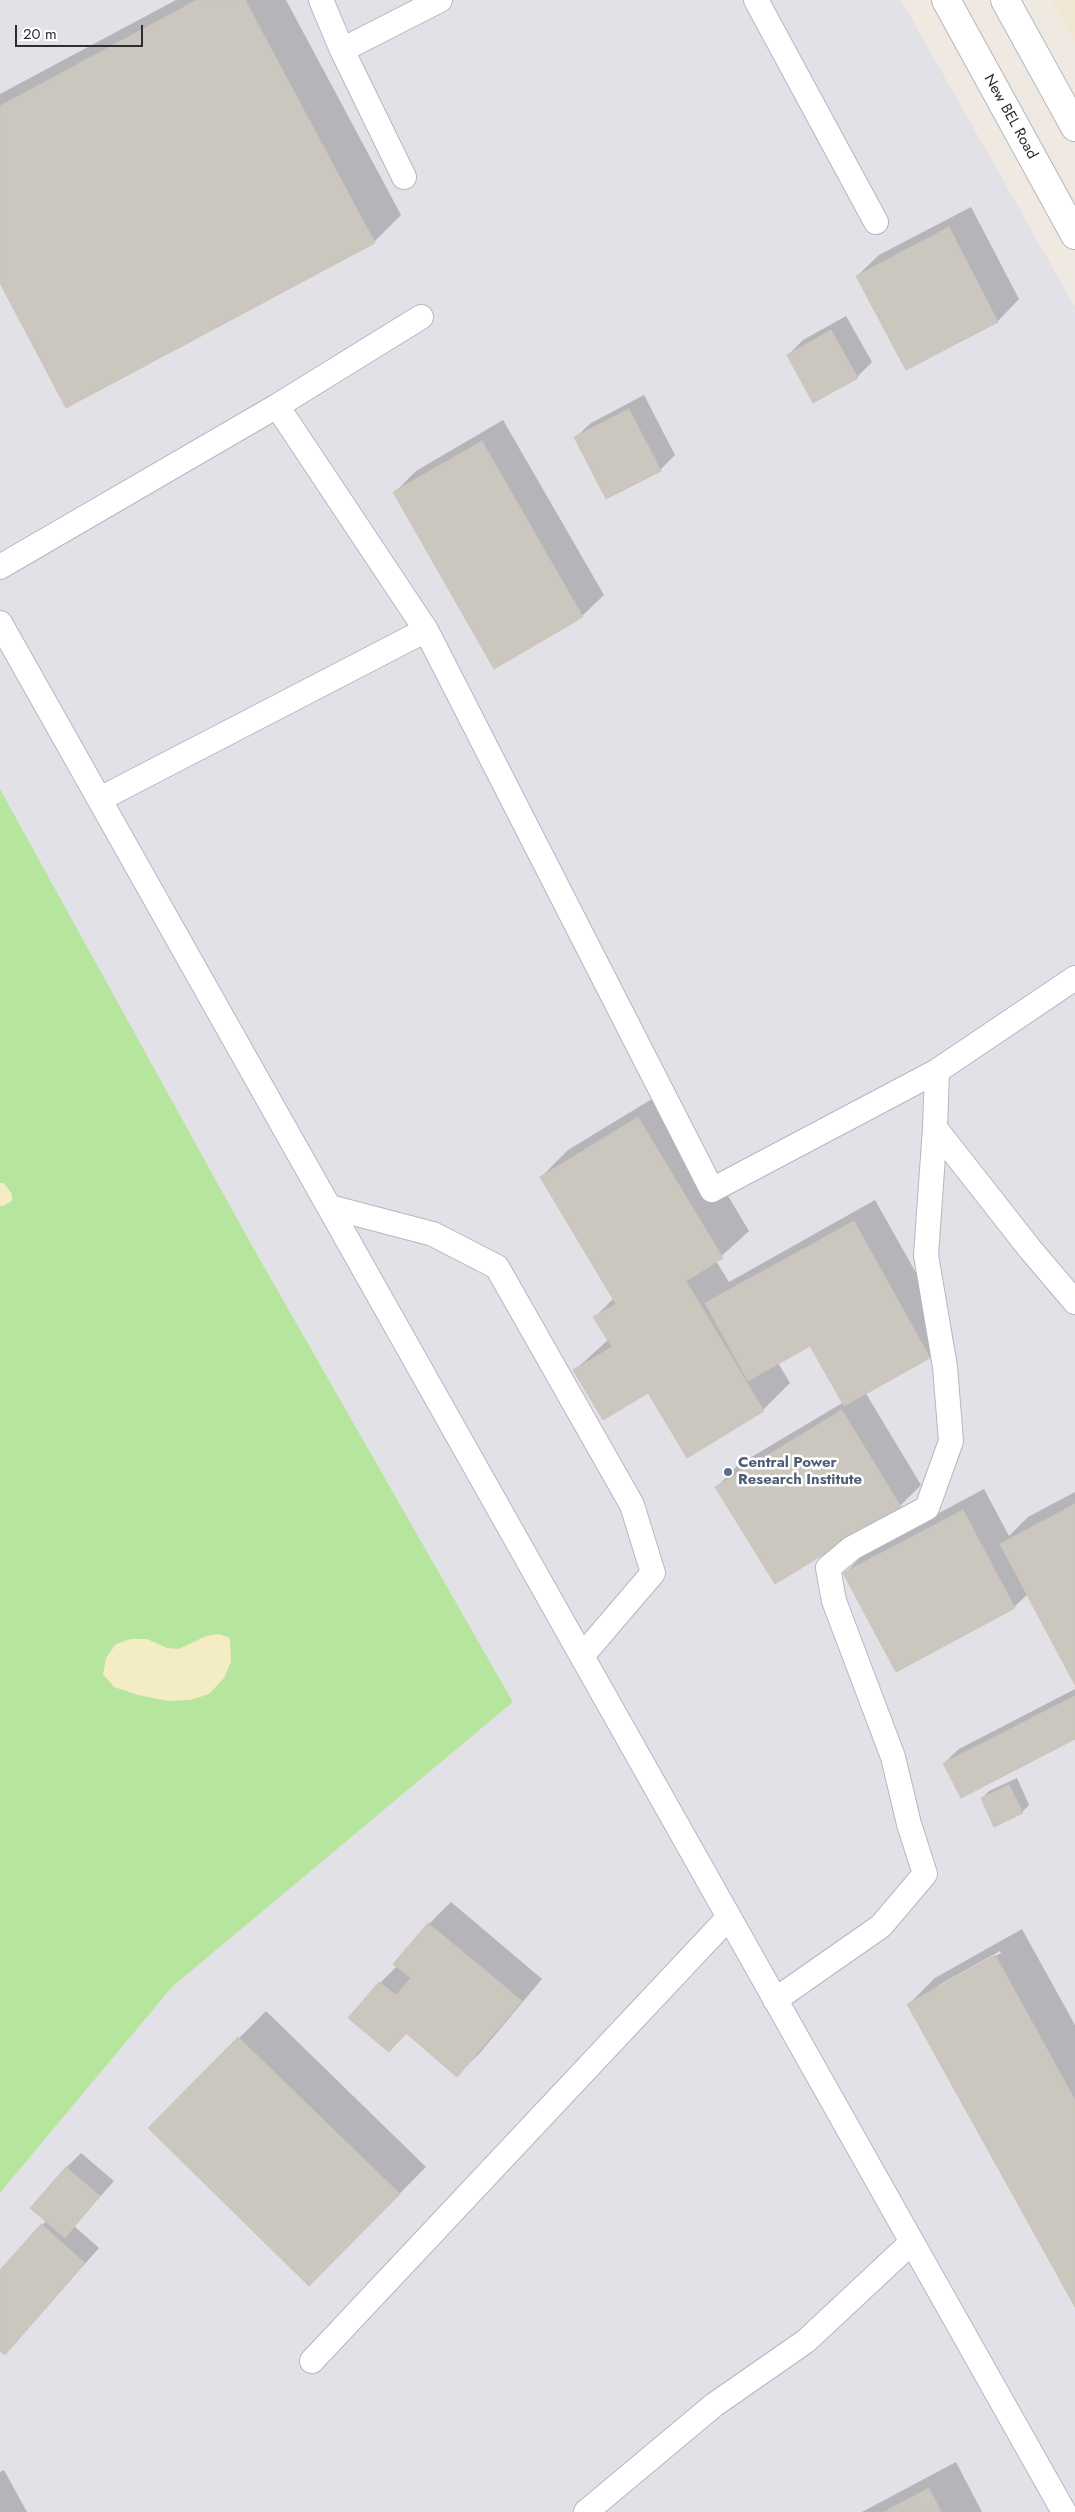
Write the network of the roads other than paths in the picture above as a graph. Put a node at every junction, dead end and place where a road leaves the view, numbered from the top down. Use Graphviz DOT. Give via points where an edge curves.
graph roads {
  1 [pos="321,0"];
  2 [pos="440,0"];
  3 [pos="756,0"];
  4 [pos="946,0"];
  5 [pos="1005,0"];
  6 [pos="342,50"];
  7 [pos="1075,127"];
  8 [pos="404,177"];
  9 [pos="876,222"];
  10 [pos="1075,235"];
  11 [pos="422,317"];
  12 [pos="277,406"];
  13 [pos="0,567"];
  14 [pos="0,623"];
  15 [pos="426,630"];
  16 [pos="100,799"];
  17 [pos="1075,978"];
  18 [pos="937,1071"];
  19 [pos="936,1128"];
  20 [pos="330,1207"];
  21 [pos="1075,1302"];
  22 [pos="582,1656"];
  23 [pos="729,1917"];
  24 [pos="775,2000"];
  25 [pos="912,2242"];
  26 [pos="312,2361"];
  27 [pos="586,2512"];
  28 [pos="1064,2512"];
  1 -- 6 [label="lane"];
  2 -- 6 [label="lane"];
  3 -- 9 [label="lane"];
  4 -- 10 [label="main road, New BEL Road"];
  5 -- 7 [label="main road"];
  6 -- 8 [label="lane"];
  11 -- 12 [label="lane"];
  12 -- 13 [label="lane"];
  12 -- 15 [label="lane"];
  14 -- 16 [label="lane"];
  15 -- 16 [label="lane"];
  15 -- 18 [label="lane" via="712,1190"];
  16 -- 20 [label="lane"];
  17 -- 18 [label="lane"];
  18 -- 19 [label="lane"];
  19 -- 21 [label="lane"];
  19 -- 24 [label="lane" via="926,1255 945,1367 951,1441 927,1508 852,1548 828,1568 834,1601 893,1757 925,1874 881,1926"];
  20 -- 22 [label="lane"];
  20 -- 22 [label="lane" via="433,1234 497,1267 632,1505 653,1574"];
  22 -- 23 [label="lane"];
  23 -- 24 [label="lane"];
  23 -- 26 [label="lane"];
  24 -- 25 [label="lane"];
  25 -- 27 [label="lane" via="806,2341 714,2405"];
  25 -- 28 [label="lane"];
}
